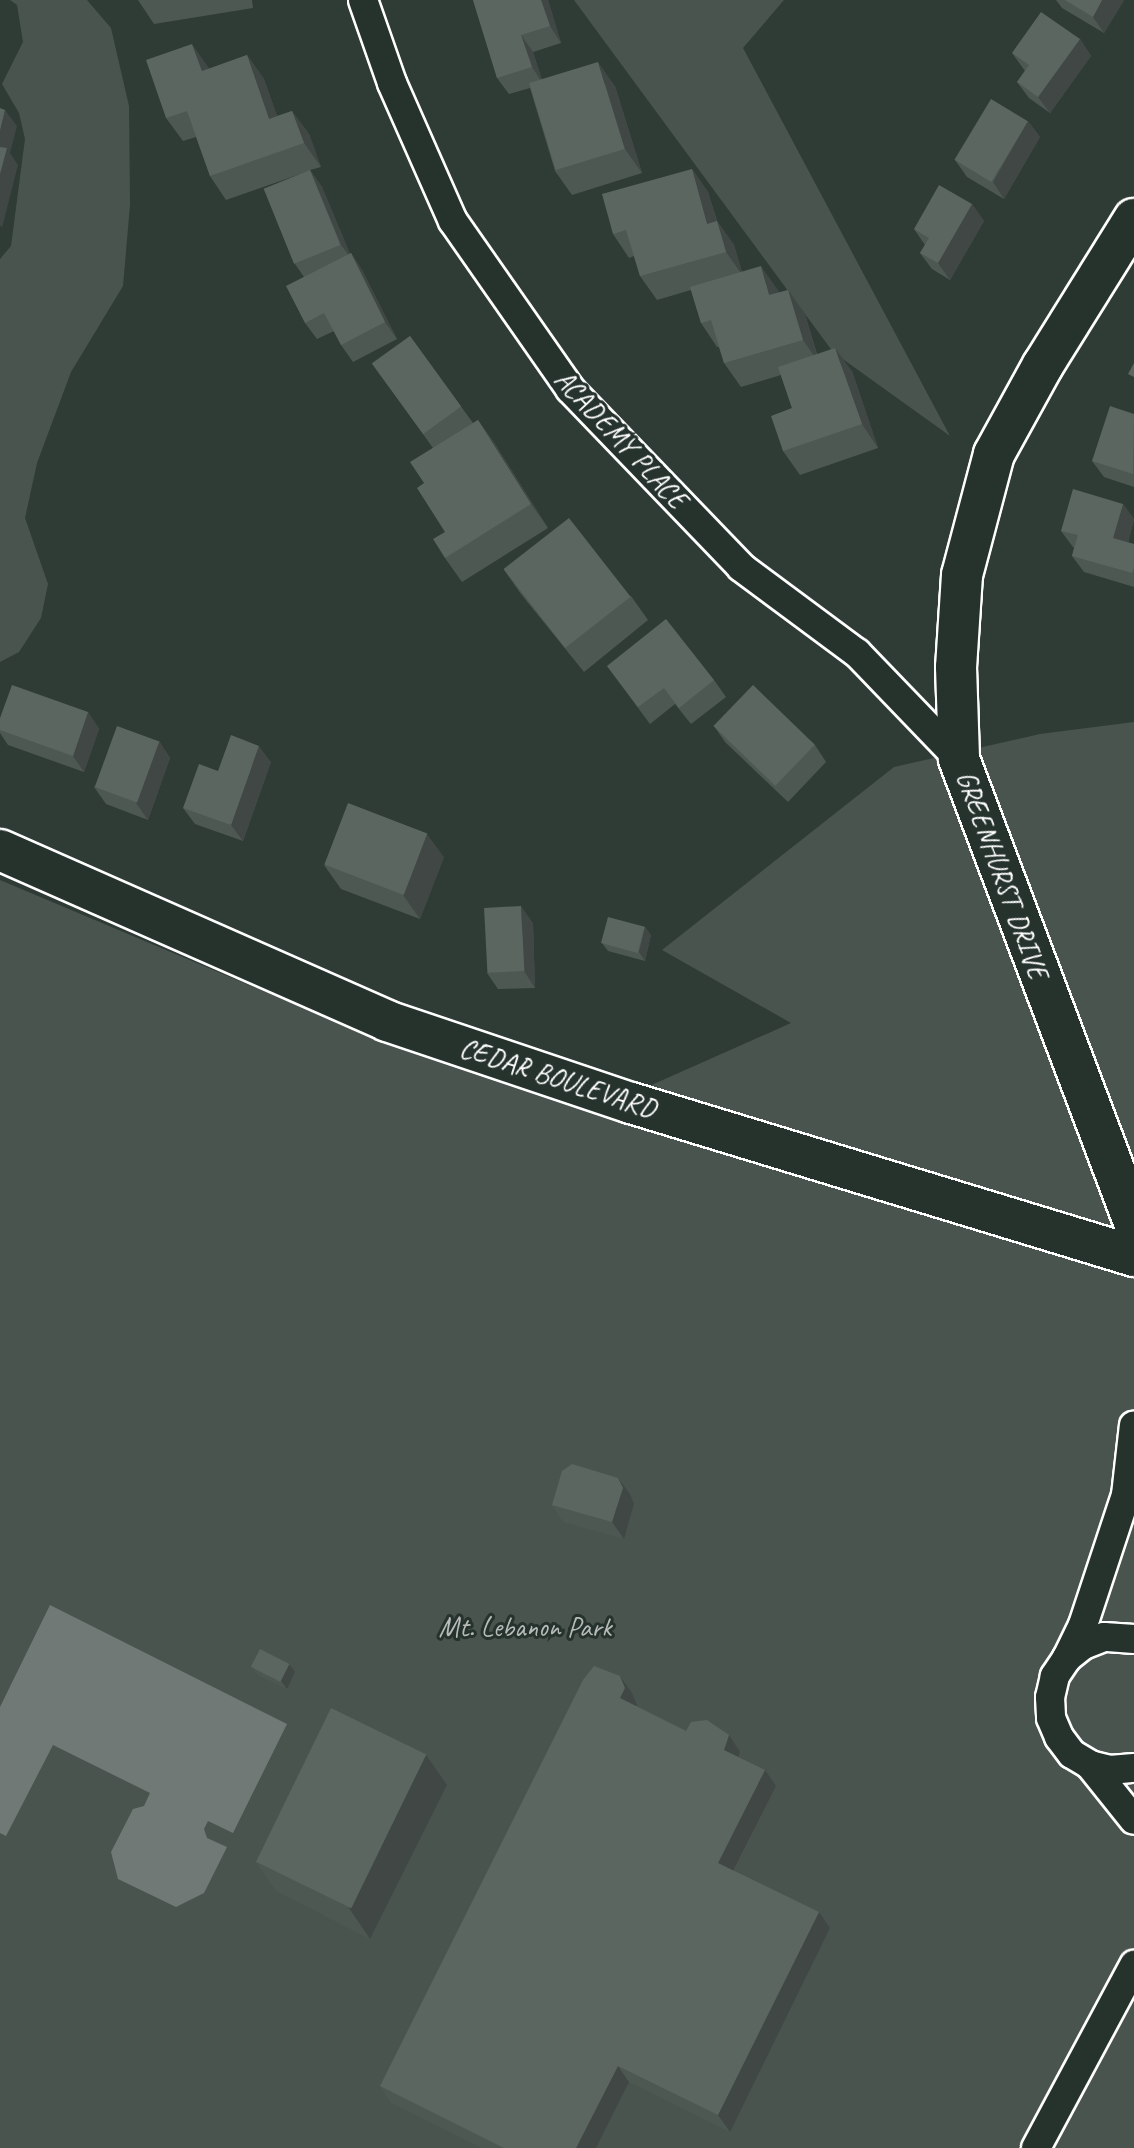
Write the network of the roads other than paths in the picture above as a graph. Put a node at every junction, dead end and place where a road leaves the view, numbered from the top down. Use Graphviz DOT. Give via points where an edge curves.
graph roads {
  1 [pos="363,0"];
  2 [pos="1134,219"];
  3 [pos="959,759"];
  4 [pos="0,850"];
  5 [pos="1134,1222"];
  6 [pos="1134,1256"];
  7 [pos="1134,1425"];
  8 [pos="1126,1495"];
  9 [pos="1134,1523"];
  10 [pos="1134,1639"];
  11 [pos="1067,1658"];
  12 [pos="1090,1765"];
  13 [pos="1134,1768"];
  14 [pos="1134,1820"];
  15 [pos="1134,1965"];
  16 [pos="1036,2148"];
  1 -- 3 [label="street, ACADEMY PLACE" via="392,83 453,221 570,389 741,567 857,653"];
  2 -- 3 [label="street, GREENHURST DRIVE" via="994,454 962,575 956,667"];
  3 -- 5 [label="street, GREENHURST DRIVE"];
  4 -- 6 [label="street, CEDAR BOULEVARD" via="387,1021 631,1103"];
  7 -- 8 [label="street"];
  8 -- 9 [label="street"];
  8 -- 11 [label="street"];
  10 -- 11 [label="street" via="1104,1637"];
  11 -- 12 [label="street" via="1055,1676 1051,1718 1072,1754"];
  12 -- 13 [label="street"];
  12 -- 14 [label="street"];
  15 -- 16 [label="street"];
}
